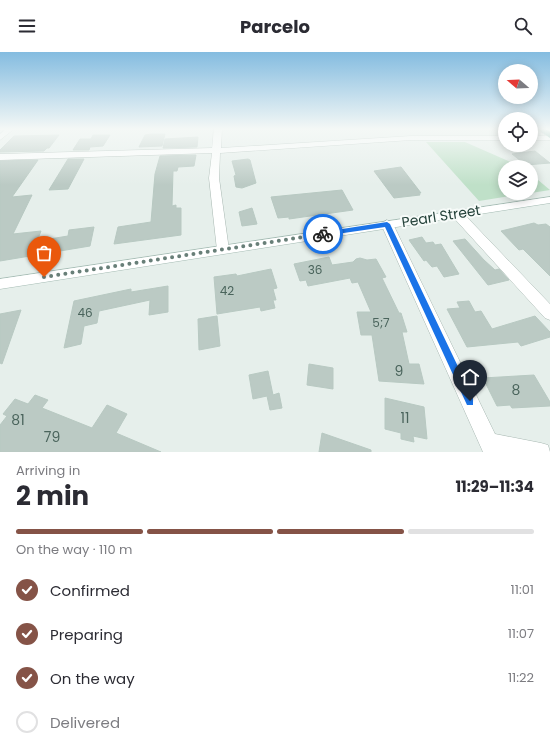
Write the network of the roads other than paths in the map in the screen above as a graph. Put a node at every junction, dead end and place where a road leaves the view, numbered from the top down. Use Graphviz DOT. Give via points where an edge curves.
graph roads {
  1 [pos="216,148"];
  2 [pos="266,148"];
  3 [pos="216,151"];
  4 [pos="0,157"];
  5 [pos="550,200"];
  6 [pos="457,214"];
  7 [pos="387,224"];
  8 [pos="224,250"];
  9 [pos="0,284"];
  10 [pos="550,314"];
  11 [pos="491,447"];
  12 [pos="541,452"];
  1 -- 3 [label="street"];
  2 -- 3 [label="street"];
  3 -- 4 [label="street"];
  3 -- 8 [label="street" via="214,178"];
  5 -- 6 [label="street, Pearl Street"];
  6 -- 7 [label="street, Pearl Street"];
  6 -- 10 [label="street"];
  7 -- 8 [label="street, Pearl Street"];
  7 -- 11 [label="street"];
  8 -- 9 [label="street, Pearl Street"];
  11 -- 12 [label="street"];
}
